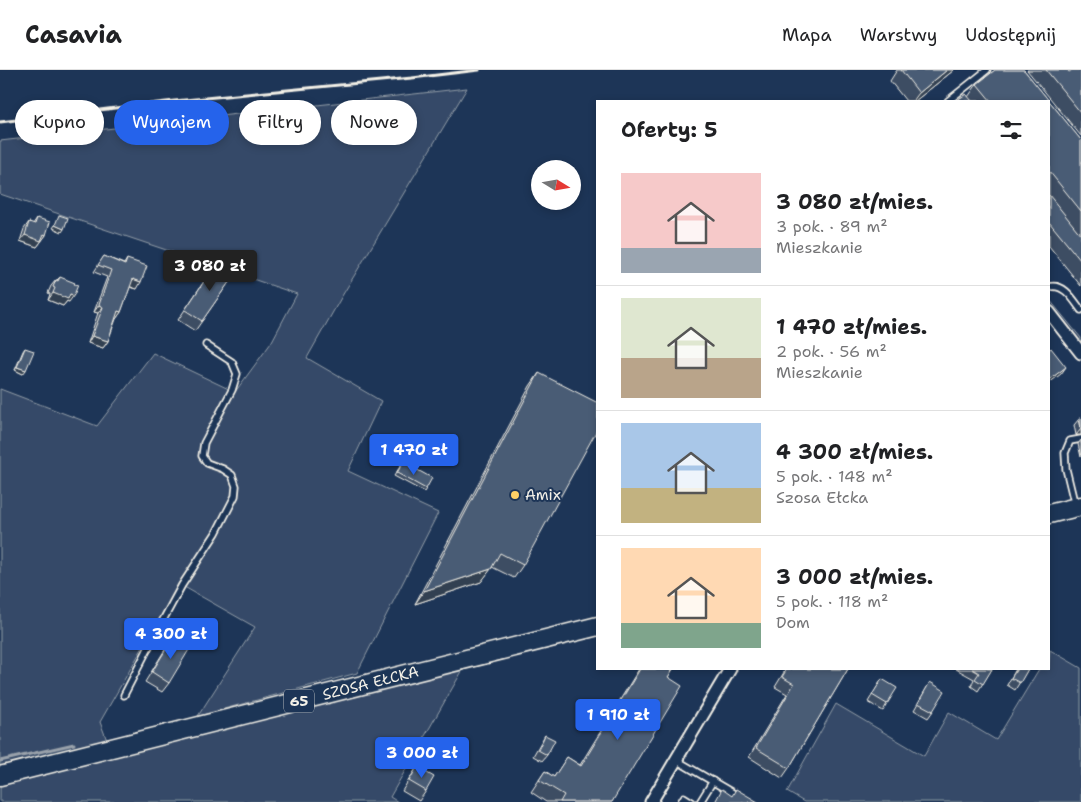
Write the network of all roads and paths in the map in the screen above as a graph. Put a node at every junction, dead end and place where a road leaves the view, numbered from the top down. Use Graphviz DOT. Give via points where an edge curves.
graph roads {
  1 [pos="986,70"];
  2 [pos="949,100"];
  3 [pos="1050,286"];
  4 [pos="1081,310"];
  5 [pos="1050,313"];
  6 [pos="206,345"];
  7 [pos="1081,353"];
  8 [pos="1081,439"];
  9 [pos="1078,506"];
  10 [pos="1050,514"];
  11 [pos="596,627"];
  12 [pos="729,670"];
  13 [pos="124,695"];
  14 [pos="676,760"];
  15 [pos="0,776"];
  16 [pos="713,780"];
  17 [pos="651,802"];
  18 [pos="681,802"];
  19 [pos="692,802"];
  20 [pos="700,802"];
  21 [pos="748,802"];
  1 -- 2 [label="lane"];
  3 -- 4 [label="lane" via="1060,287 1067,292"];
  5 -- 7 [label="street"];
  6 -- 13 [label="lane" via="232,362 237,374 204,443 202,456 207,463 232,475 235,496 216,533 182,585"];
  8 -- 9 [label="lane" via="1070,441 1065,453 1066,469"];
  9 -- 10 [label="main road"];
  11 -- 15 [label="main road, SZOSA EŁCKA / 65"];
  12 -- 14 [label="street"];
  14 -- 16 [label="lane"];
  14 -- 17 [label="street"];
  16 -- 20 [label="lane"];
  16 -- 21 [label="lane"];
  18 -- 19 [label="lane" via="684,797"];
}
